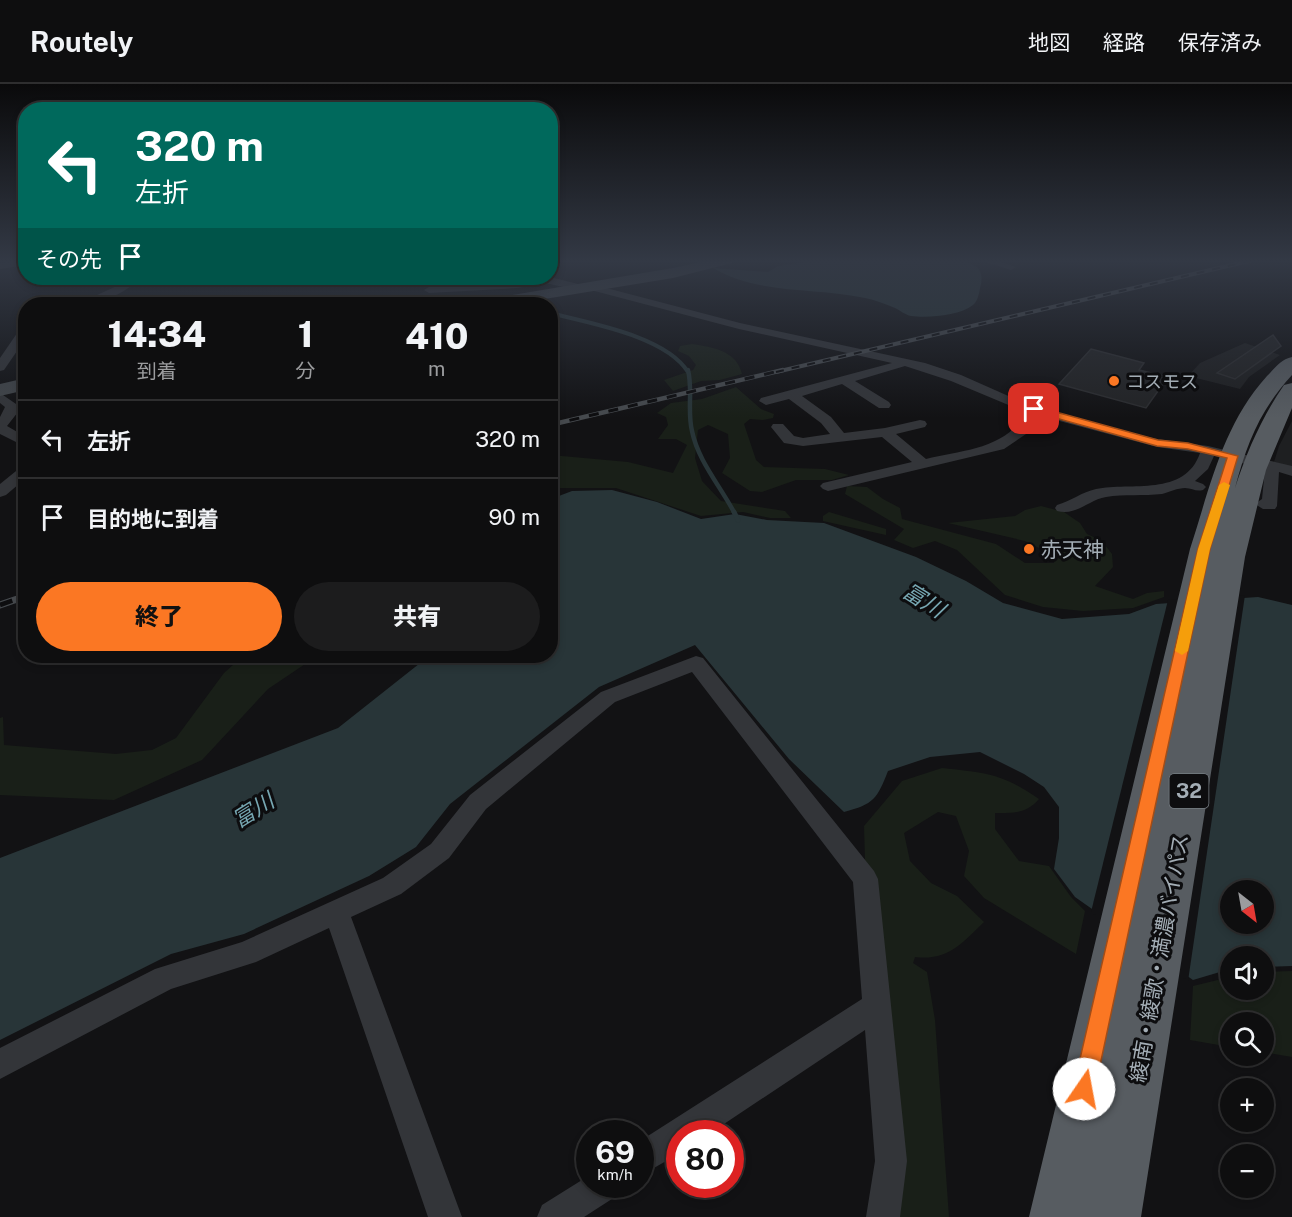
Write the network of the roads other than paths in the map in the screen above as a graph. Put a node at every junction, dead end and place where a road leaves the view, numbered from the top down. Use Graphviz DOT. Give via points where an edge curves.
graph roads {
  1 [pos="686,313"];
  2 [pos="18,340"];
  3 [pos="1292,363"];
  4 [pos="900,365"];
  5 [pos="0,367"];
  6 [pos="844,380"];
  7 [pos="18,386"];
  8 [pos="0,390"];
  9 [pos="1292,390"];
  10 [pos="791,394"];
  11 [pos="0,397"];
  12 [pos="766,401"];
  13 [pos="884,405"];
  14 [pos="1034,409"];
  15 [pos="920,424"];
  16 [pos="0,427"];
  17 [pos="778,427"];
  18 [pos="885,432"];
  19 [pos="840,437"];
  20 [pos="18,438"];
  21 [pos="1208,450"];
  22 [pos="1254,461"];
  23 [pos="923,464"];
  24 [pos="1292,471"];
  25 [pos="18,477"];
  26 [pos="828,486"];
  27 [pos="0,492"];
  28 [pos="1263,504"];
  29 [pos="1063,508"];
  30 [pos="1217,553"];
  31 [pos="336,912"];
  32 [pos="876,1006"];
  33 [pos="0,1064"];
  34 [pos="701,1120"];
  35 [pos="583,1198"];
  36 [pos="445,1217"];
  37 [pos="554,1217"];
  38 [pos="884,1217"];
  39 [pos="1057,1217"];
  40 [pos="1113,1217"];
  1 -- 14 [label="street" via="921,366"];
  2 -- 5 [label="street"];
  3 -- 22 [label="highway, 綾南・綾歌・満濃バイパス / 32" via="1248,418"];
  4 -- 6 [label="street"];
  6 -- 10 [label="street"];
  6 -- 13 [label="street"];
  7 -- 8 [label="main road"];
  9 -- 22 [label="highway, 綾南・綾歌・満濃バイパス / 32"];
  10 -- 12 [label="street"];
  10 -- 19 [label="street" via="826,420"];
  11 -- 16 [label="street" via="12,406"];
  14 -- 21 [label="street" via="1147,440"];
  14 -- 23 [label="street" via="1024,429 999,446"];
  15 -- 18 [label="street"];
  16 -- 20 [label="street"];
  17 -- 19 [label="street" via="789,440"];
  18 -- 19 [label="street"];
  18 -- 23 [label="street"];
  21 -- 22 [label="street"];
  21 -- 29 [label="street" via="1191,485 1097,493 1072,508"];
  22 -- 24 [label="street"];
  22 -- 28 [label="street" via="1272,493 1269,506"];
  22 -- 30 [label="highway, 綾南・綾歌・満濃バイパス / 32"];
  23 -- 26 [label="street"];
  25 -- 27 [label="street"];
  30 -- 39 [label="highway, 綾南・綾歌・満濃バイパス / 32" via="1102,1004"];
  30 -- 40 [label="highway, 綾南・綾歌・満濃バイパス / 32" via="1147,1025"];
  31 -- 32 [label="street" via="392,886 440,851 478,802 608,697 696,663 865,879"];
  31 -- 33 [label="street" via="246,953 165,978"];
  31 -- 36 [label="street"];
  32 -- 34 [label="street"];
  32 -- 38 [label="street" via="891,1161"];
  35 -- 37 [label="street"];
}
